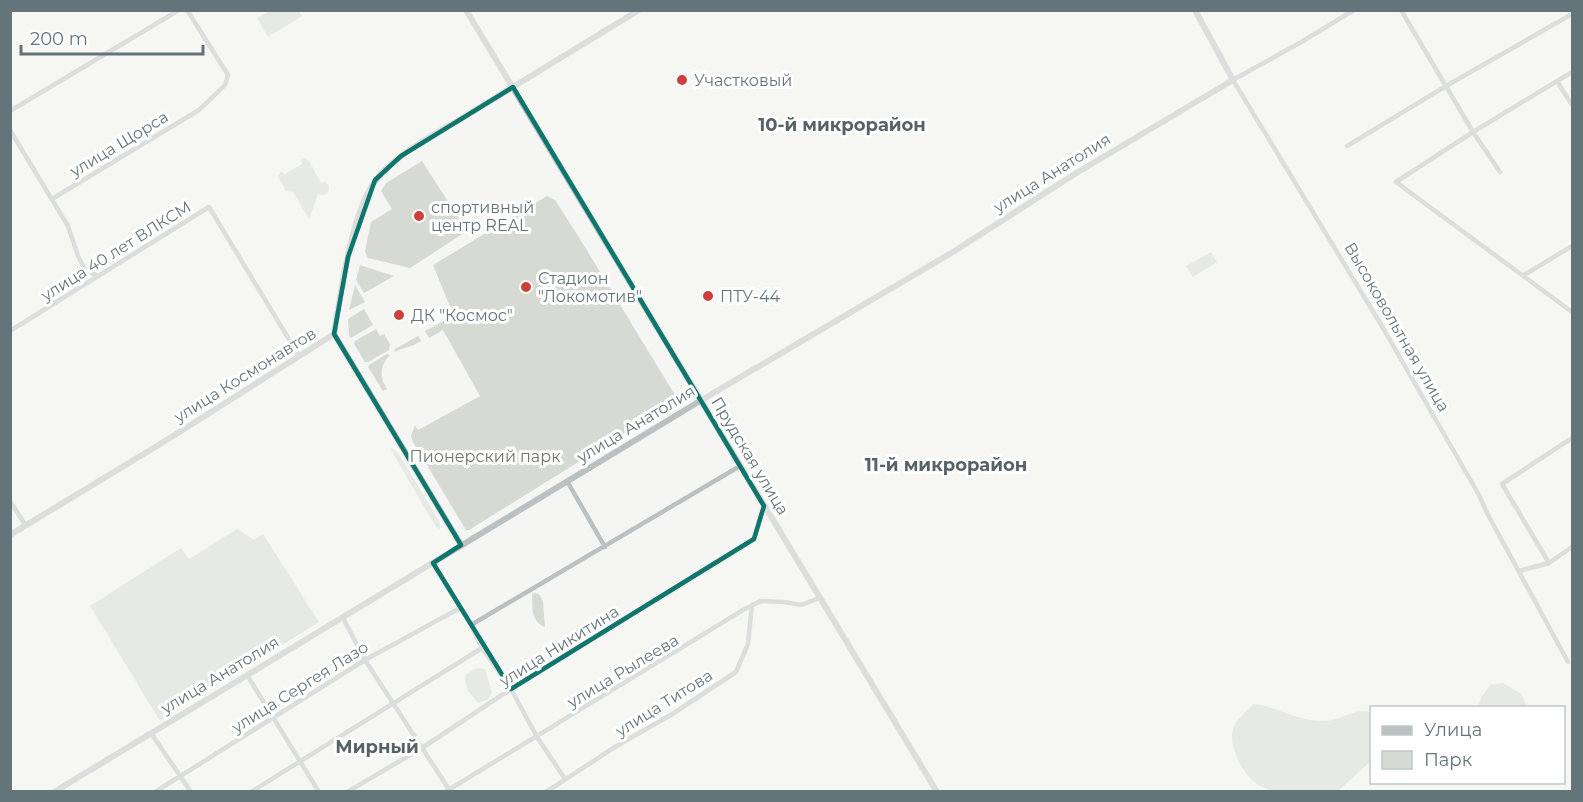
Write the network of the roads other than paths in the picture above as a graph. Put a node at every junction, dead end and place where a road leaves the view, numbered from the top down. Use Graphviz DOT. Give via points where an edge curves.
graph roads {
  1 [pos="179,10"];
  2 [pos="187,10"];
  3 [pos="466,10"];
  4 [pos="639,10"];
  5 [pos="1195,10"];
  6 [pos="1354,10"];
  7 [pos="1401,10"];
  8 [pos="1572,14"];
  9 [pos="1572,72"];
  10 [pos="1233,80"];
  11 [pos="1557,81"];
  12 [pos="1446,86"];
  13 [pos="513,87"];
  14 [pos="1572,105"];
  15 [pos="10,111"];
  16 [pos="10,130"];
  17 [pos="1473,132"];
  18 [pos="1347,146"];
  19 [pos="1500,172"];
  20 [pos="52,199"];
  21 [pos="1572,246"];
  22 [pos="99,276"];
  23 [pos="1524,276"];
  24 [pos="1572,312"];
  25 [pos="10,331"];
  26 [pos="334,334"];
  27 [pos="299,356"];
  28 [pos="700,401"];
  29 [pos="1572,438"];
  30 [pos="740,466"];
  31 [pos="567,481"];
  32 [pos="10,501"];
  33 [pos="764,506"];
  34 [pos="26,526"];
  35 [pos="10,535"];
  36 [pos="461,545"];
  37 [pos="605,547"];
  38 [pos="1572,547"];
  39 [pos="433,563"];
  40 [pos="1549,563"];
  41 [pos="1519,571"];
  42 [pos="819,598"];
  43 [pos="752,605"];
  44 [pos="460,608"];
  45 [pos="343,618"];
  46 [pos="471,624"];
  47 [pos="482,648"];
  48 [pos="365,660"];
  49 [pos="1569,662"];
  50 [pos="247,675"];
  51 [pos="511,689"];
  52 [pos="392,704"];
  53 [pos="273,718"];
  54 [pos="151,733"];
  55 [pos="537,737"];
  56 [pos="422,748"];
  57 [pos="300,762"];
  58 [pos="180,775"];
  59 [pos="565,779"];
  60 [pos="448,791"];
  61 [pos="54,792"];
  62 [pos="155,792"];
  63 [pos="191,792"];
  64 [pos="251,792"];
  65 [pos="319,792"];
  66 [pos="347,792"];
  67 [pos="546,792"];
  68 [pos="937,792"];
  1 -- 15 [label="street"];
  2 -- 20 [label="street, улица Щорса" via="228,75 225,85 199,110"];
  3 -- 13 [label="street, Прудская улица"];
  4 -- 13 [label="street, улица Космонавтов"];
  5 -- 10 [label="street, Высоковольтная улица"];
  6 -- 10 [label="street"];
  7 -- 12 [label="street"];
  8 -- 12 [label="street"];
  9 -- 11 [label="street"];
  10 -- 28 [label="street, улица Анатолия"];
  10 -- 41 [label="street, Высоковольтная улица" via="1383,328"];
  11 -- 14 [label="street"];
  11 -- 17 [label="street"];
  12 -- 17 [label="street"];
  12 -- 18 [label="street"];
  13 -- 26 [label="street, улица Космонавтов" via="396,160 375,180 363,205 348,257"];
  13 -- 28 [label="street, Прудская улица"];
  16 -- 20 [label="street"];
  17 -- 19 [label="street"];
  17 -- 23 [label="street" via="1396,182"];
  20 -- 22 [label="street" via="86,271"];
  21 -- 23 [label="street"];
  22 -- 25 [label="street, улица 40 лет ВЛКСМ"];
  22 -- 27 [label="street, улица 40 лет ВЛКСМ" via="209,207"];
  23 -- 24 [label="street"];
  26 -- 27 [label="street, улица Космонавтов"];
  26 -- 36 [label="street"];
  27 -- 34 [label="street, улица Космонавтов"];
  28 -- 30 [label="street, Прудская улица"];
  28 -- 31 [label="street, улица Анатолия"];
  29 -- 40 [label="street" via="1502,484"];
  30 -- 33 [label="street, Прудская улица"];
  30 -- 37 [label="street"];
  31 -- 36 [label="street, улица Анатолия"];
  31 -- 37 [label="street"];
  32 -- 34 [label="street"];
  33 -- 42 [label="street, Прудская улица"];
  33 -- 51 [label="street, улица Никитина" via="754,539"];
  34 -- 35 [label="street, улица Космонавтов"];
  36 -- 39 [label="street, улица Анатолия"];
  37 -- 46 [label="street"];
  38 -- 40 [label="street"];
  39 -- 44 [label="street"];
  39 -- 45 [label="street, улица Анатолия"];
  40 -- 41 [label="street"];
  41 -- 49 [label="street, Высоковольтная улица"];
  42 -- 43 [label="street, улица Рылеева" via="801,605 761,601"];
  42 -- 68 [label="street, Прудская улица"];
  43 -- 55 [label="street, улица Рылеева"];
  43 -- 59 [label="street, улица Титова" via="748,644 736,672"];
  44 -- 46 [label="street"];
  44 -- 48 [label="street, улица Сергея Лазо"];
  45 -- 48 [label="street"];
  45 -- 50 [label="street, улица Анатолия"];
  46 -- 47 [label="street"];
  47 -- 51 [label="street"];
  47 -- 52 [label="street"];
  48 -- 52 [label="street"];
  48 -- 53 [label="street, улица Сергея Лазо"];
  50 -- 53 [label="street"];
  50 -- 54 [label="street, улица Анатолия"];
  51 -- 55 [label="street"];
  51 -- 56 [label="street, улица Никитина"];
  52 -- 56 [label="street"];
  52 -- 57 [label="street"];
  53 -- 57 [label="street"];
  53 -- 58 [label="street, улица Сергея Лазо"];
  54 -- 58 [label="street"];
  54 -- 61 [label="street, улица Анатолия"];
  55 -- 59 [label="street"];
  55 -- 60 [label="street, улица Рылеева"];
  56 -- 60 [label="street"];
  56 -- 66 [label="street, улица Никитина"];
  57 -- 64 [label="street"];
  57 -- 65 [label="street"];
  58 -- 62 [label="street, улица Сергея Лазо"];
  58 -- 63 [label="street"];
  59 -- 67 [label="street, улица Титова"];
}
